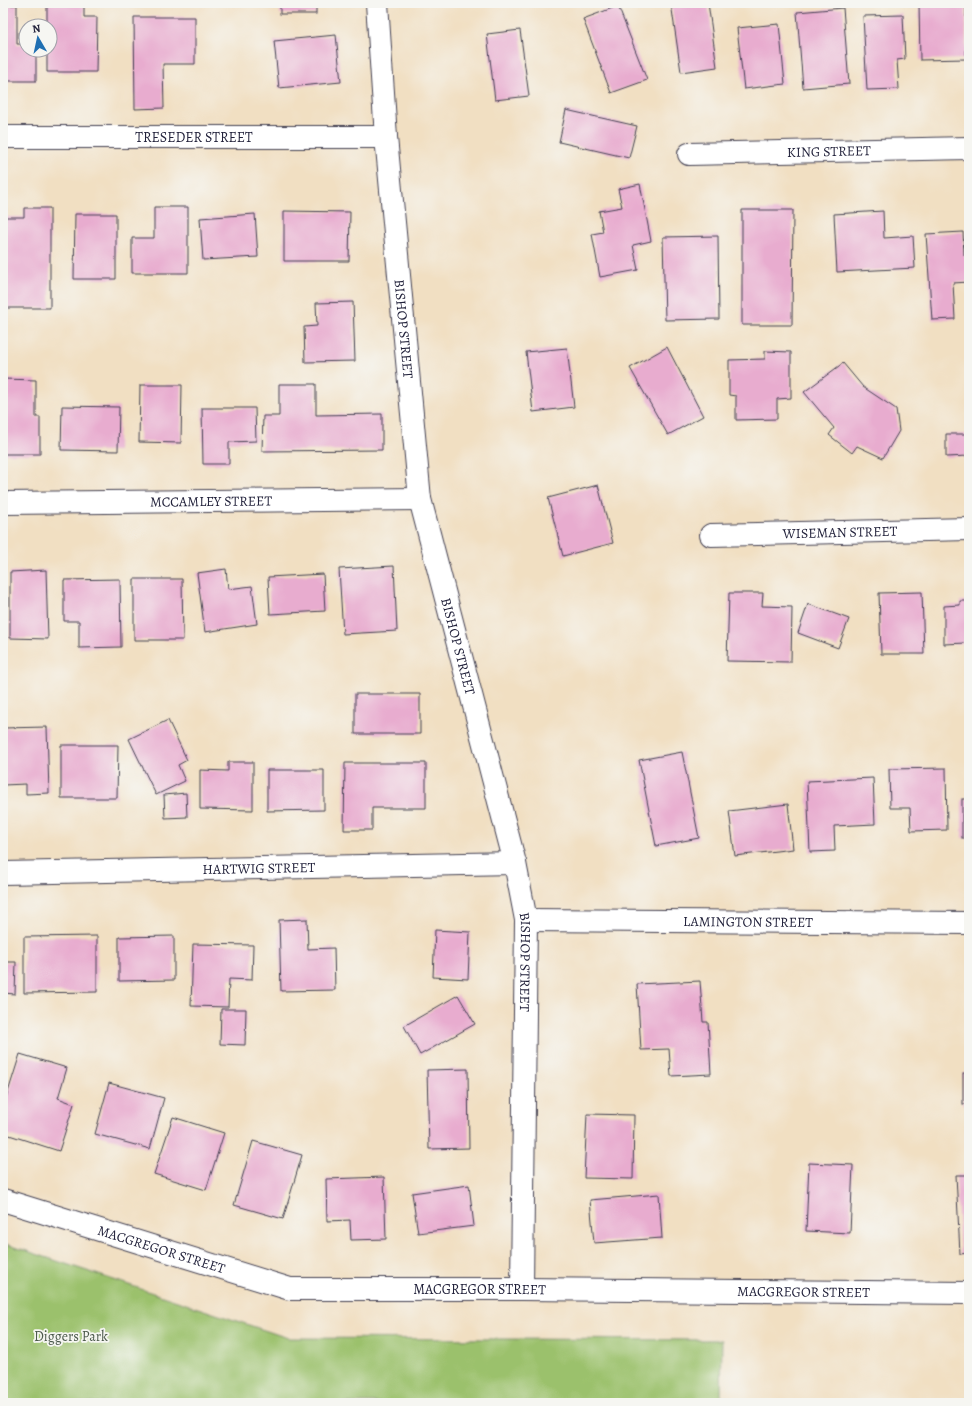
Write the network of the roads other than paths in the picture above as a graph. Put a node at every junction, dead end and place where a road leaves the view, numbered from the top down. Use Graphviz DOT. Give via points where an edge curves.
graph roads {
  1 [pos="377,3"];
  2 [pos="3,137"];
  3 [pos="386,137"];
  4 [pos="969,148"];
  5 [pos="689,154"];
  6 [pos="420,498"];
  7 [pos="3,503"];
  8 [pos="969,529"];
  9 [pos="711,535"];
  10 [pos="515,863"];
  11 [pos="3,873"];
  12 [pos="526,920"];
  13 [pos="969,923"];
  14 [pos="3,1200"];
  15 [pos="522,1289"];
  16 [pos="969,1293"];
  1 -- 3 [label="street, BISHOP STREET"];
  2 -- 3 [label="street, TRESEDER STREET"];
  3 -- 6 [label="street, BISHOP STREET"];
  4 -- 5 [label="street, KING STREET"];
  6 -- 7 [label="street, MCCAMLEY STREET"];
  6 -- 10 [label="street, BISHOP STREET"];
  8 -- 9 [label="street, WISEMAN STREET"];
  10 -- 11 [label="street, HARTWIG STREET"];
  10 -- 12 [label="street, BISHOP STREET"];
  12 -- 13 [label="street, LAMINGTON STREET"];
  12 -- 15 [label="street, BISHOP STREET"];
  14 -- 15 [label="street, MACGREGOR STREET" via="290,1289"];
  15 -- 16 [label="street, MACGREGOR STREET"];
}
